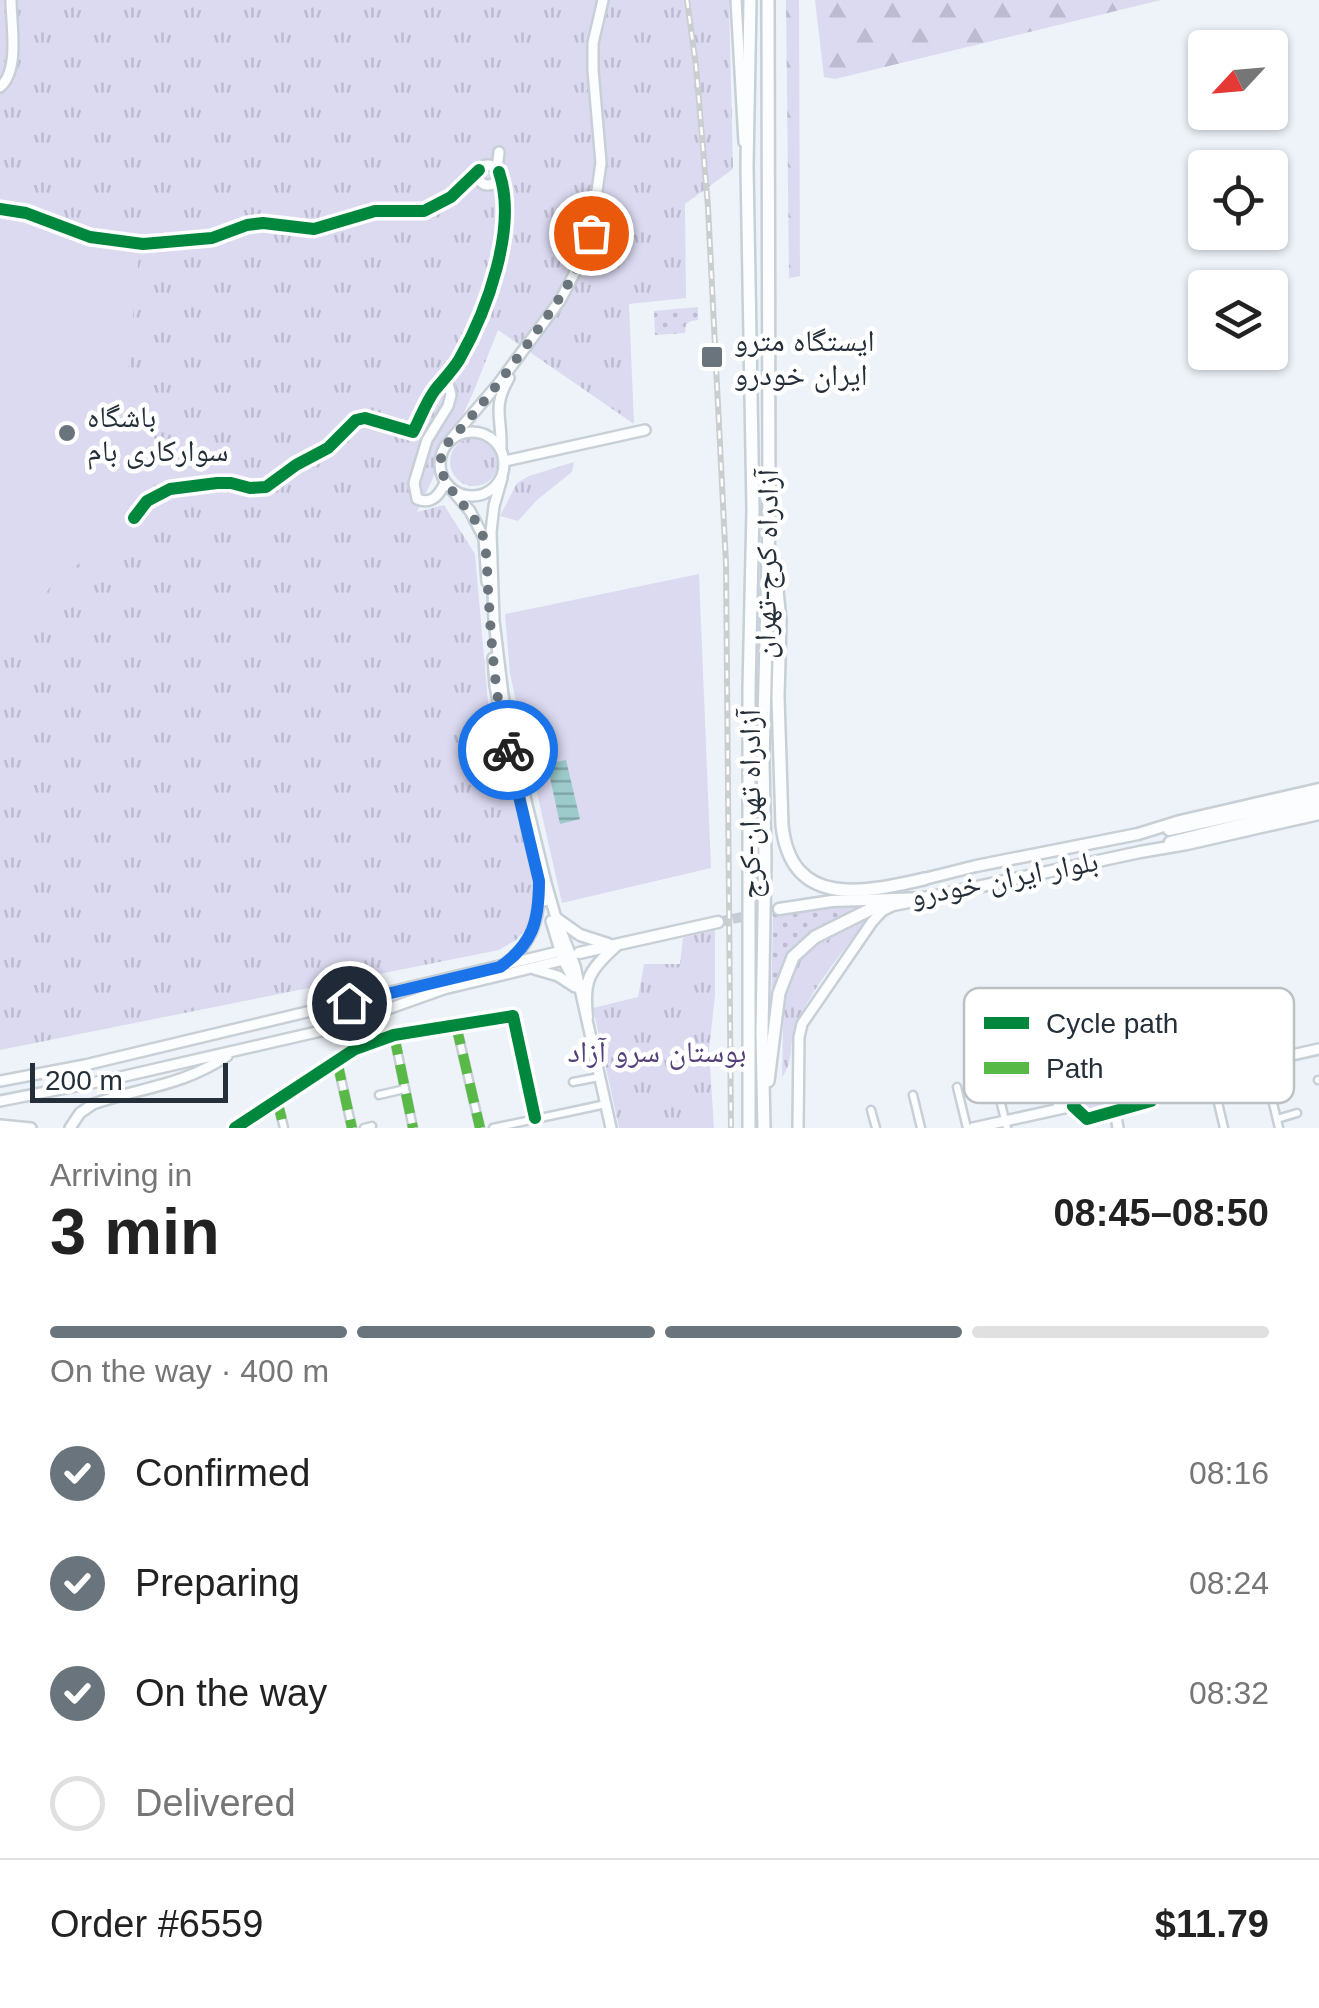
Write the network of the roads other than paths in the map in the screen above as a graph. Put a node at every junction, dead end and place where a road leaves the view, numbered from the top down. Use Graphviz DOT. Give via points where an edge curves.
graph roads {
  1 [pos="11,0"];
  2 [pos="606,0"];
  3 [pos="736,0"];
  4 [pos="750,0"];
  5 [pos="768,0"];
  6 [pos="0,87"];
  7 [pos="601,115"];
  8 [pos="747,166"];
  9 [pos="490,169"];
  10 [pos="485,184"];
  11 [pos="464,186"];
  12 [pos="505,201"];
  13 [pos="0,209"];
  14 [pos="447,379"];
  15 [pos="645,430"];
  16 [pos="452,438"];
  17 [pos="501,448"];
  18 [pos="506,460"];
  19 [pos="502,478"];
  20 [pos="449,486"];
  21 [pos="134,518"];
  22 [pos="769,520"];
  23 [pos="1319,789"];
  24 [pos="1319,801"];
  25 [pos="1279,810"];
  26 [pos="1319,814"];
  27 [pos="1138,834"];
  28 [pos="1140,852"];
  29 [pos="996,862"];
  30 [pos="924,879"];
  31 [pos="539,881"];
  32 [pos="1000,881"];
  33 [pos="926,898"];
  34 [pos="897,904"];
  35 [pos="779,908"];
  36 [pos="556,918"];
  37 [pos="718,922"];
  38 [pos="616,946"];
  39 [pos="570,956"];
  40 [pos="500,967"];
  41 [pos="527,969"];
  42 [pos="576,988"];
  43 [pos="587,1017"];
  44 [pos="456,1025"];
  45 [pos="394,1035"];
  46 [pos="1319,1049"];
  47 [pos="234,1052"];
  48 [pos="1294,1055"];
  49 [pos="337,1060"];
  50 [pos="598,1077"];
  51 [pos="0,1081"];
  52 [pos="573,1082"];
  53 [pos="957,1087"];
  54 [pos="406,1089"];
  55 [pos="379,1095"];
  56 [pos="913,1096"];
  57 [pos="0,1100"];
  58 [pos="277,1100"];
  59 [pos="1056,1103"];
  60 [pos="1075,1103"];
  61 [pos="1145,1103"];
  62 [pos="1218,1103"];
  63 [pos="604,1105"];
  64 [pos="764,1105"];
  65 [pos="1073,1106"];
  66 [pos="871,1110"];
  67 [pos="1058,1110"];
  68 [pos="1112,1112"];
  69 [pos="1296,1114"];
  70 [pos="535,1118"];
  71 [pos="1006,1124"];
  72 [pos="1278,1124"];
  73 [pos="0,1125"];
  74 [pos="349,1127"];
  75 [pos="32,1128"];
  76 [pos="70,1128"];
  77 [pos="235,1128"];
  78 [pos="284,1128"];
  79 [pos="413,1128"];
  80 [pos="480,1128"];
  81 [pos="493,1128"];
  82 [pos="609,1128"];
  83 [pos="749,1128"];
  84 [pos="764,1128"];
  85 [pos="798,1128"];
  86 [pos="876,1128"];
  87 [pos="921,1128"];
  88 [pos="970,1128"];
  89 [pos="1116,1128"];
  90 [pos="1224,1128"];
  1 -- 6 [label="main road" via="12,68"];
  2 -- 7 [label="main road" via="597,60"];
  3 -- 8 [label="main road"];
  4 -- 8 [label="highway, آزادراه تهران-کرج"];
  5 -- 22 [label="highway, آزادراه کرج-تهران"];
  7 -- 16 [label="main road" via="597,199 583,257 561,299"];
  7 -- 17 [label="main road" via="604,178 588,261 504,388 497,409"];
  8 -- 83 [label="highway, آزادراه تهران-کرج" via="753,510"];
  9 -- 10 [label="main road" via="478,175"];
  9 -- 10 [label="main road" via="496,182"];
  9 -- 11 [label="main road"];
  9 -- 12 [label="main road"];
  10 -- 11 [label="main road"];
  10 -- 12 [label="main road"];
  11 -- 13 [label="main road" via="415,213 374,211 314,229 263,223 212,238 143,244 90,237"];
  12 -- 14 [label="main road" via="492,282"];
  14 -- 20 [label="main road" via="448,406 427,440 414,483 424,502"];
  14 -- 21 [label="main road" via="413,432 356,420 328,448 266,486 231,482 170,489 147,501"];
  15 -- 18 [label="main road"];
  16 -- 17 [label="main road" via="479,433"];
  16 -- 20 [label="main road" via="439,464"];
  17 -- 18 [label="main road"];
  18 -- 19 [label="main road"];
  19 -- 20 [label="main road" via="473,496"];
  19 -- 36 [label="main road" via="491,532 494,621 510,735"];
  20 -- 31 [label="main road" via="484,538 500,719"];
  22 -- 30 [label="highway" via="780,620 782,826 790,862 824,888 839,891"];
  22 -- 64 [label="highway, آزادراه کرج-تهران"];
  23 -- 27 [label="main road, بلوار ایران خودرو"];
  24 -- 25 [label="main road, بلوار ایران خودرو"];
  25 -- 27 [label="main road, بلوار ایران خودرو"];
  25 -- 28 [label="main road, بلوار ایران خودرو"];
  26 -- 28 [label="main road, بلوار ایران خودرو"];
  27 -- 29 [label="main road, بلوار ایران خودرو"];
  28 -- 32 [label="main road, بلوار ایران خودرو"];
  29 -- 30 [label="main road, بلوار ایران خودرو"];
  29 -- 32 [label="main road"];
  31 -- 39 [label="main road"];
  31 -- 40 [label="main road" via="527,944"];
  32 -- 33 [label="main road, بلوار ایران خودرو"];
  33 -- 34 [label="highway"];
  33 -- 35 [label="main road, بلوار ایران خودرو"];
  34 -- 64 [label="highway" via="844,922 793,957 780,992"];
  34 -- 85 [label="main road" via="872,922 802,1024"];
  36 -- 38 [label="main road" via="580,935"];
  36 -- 39 [label="main road"];
  37 -- 38 [label="main road"];
  38 -- 39 [label="main road"];
  38 -- 43 [label="main road" via="589,978"];
  39 -- 40 [label="main road"];
  39 -- 41 [label="main road"];
  39 -- 42 [label="main road"];
  39 -- 43 [label="main road"];
  40 -- 51 [label="main road"];
  41 -- 42 [label="main road"];
  41 -- 47 [label="main road"];
  42 -- 50 [label="main road"];
  43 -- 50 [label="main road"];
  44 -- 45 [label="street"];
  44 -- 70 [label="street" via="513,1016"];
  44 -- 80 [label="street"];
  45 -- 49 [label="street"];
  45 -- 54 [label="street"];
  46 -- 48 [label="main road"];
  47 -- 57 [label="main road"];
  47 -- 76 [label="main road" via="186,1079 93,1104"];
  49 -- 58 [label="street"];
  49 -- 74 [label="street"];
  50 -- 52 [label="street"];
  50 -- 63 [label="main road"];
  53 -- 88 [label="street"];
  54 -- 55 [label="street"];
  54 -- 79 [label="street"];
  56 -- 87 [label="street"];
  58 -- 77 [label="street"];
  58 -- 78 [label="street"];
  59 -- 67 [label="street"];
  60 -- 65 [label="main road"];
  61 -- 68 [label="main road"];
  62 -- 90 [label="street"];
  63 -- 70 [label="street"];
  63 -- 82 [label="main road"];
  64 -- 84 [label="highway, آزادراه کرج-تهران"];
  65 -- 67 [label="main road"];
  65 -- 68 [label="main road" via="1087,1119"];
  66 -- 86 [label="street"];
  67 -- 71 [label="main road"];
  68 -- 89 [label="main road"];
  69 -- 72 [label="street"];
  70 -- 81 [label="street"];
  71 -- 88 [label="main road"];
  73 -- 75 [label="main road"];
}
